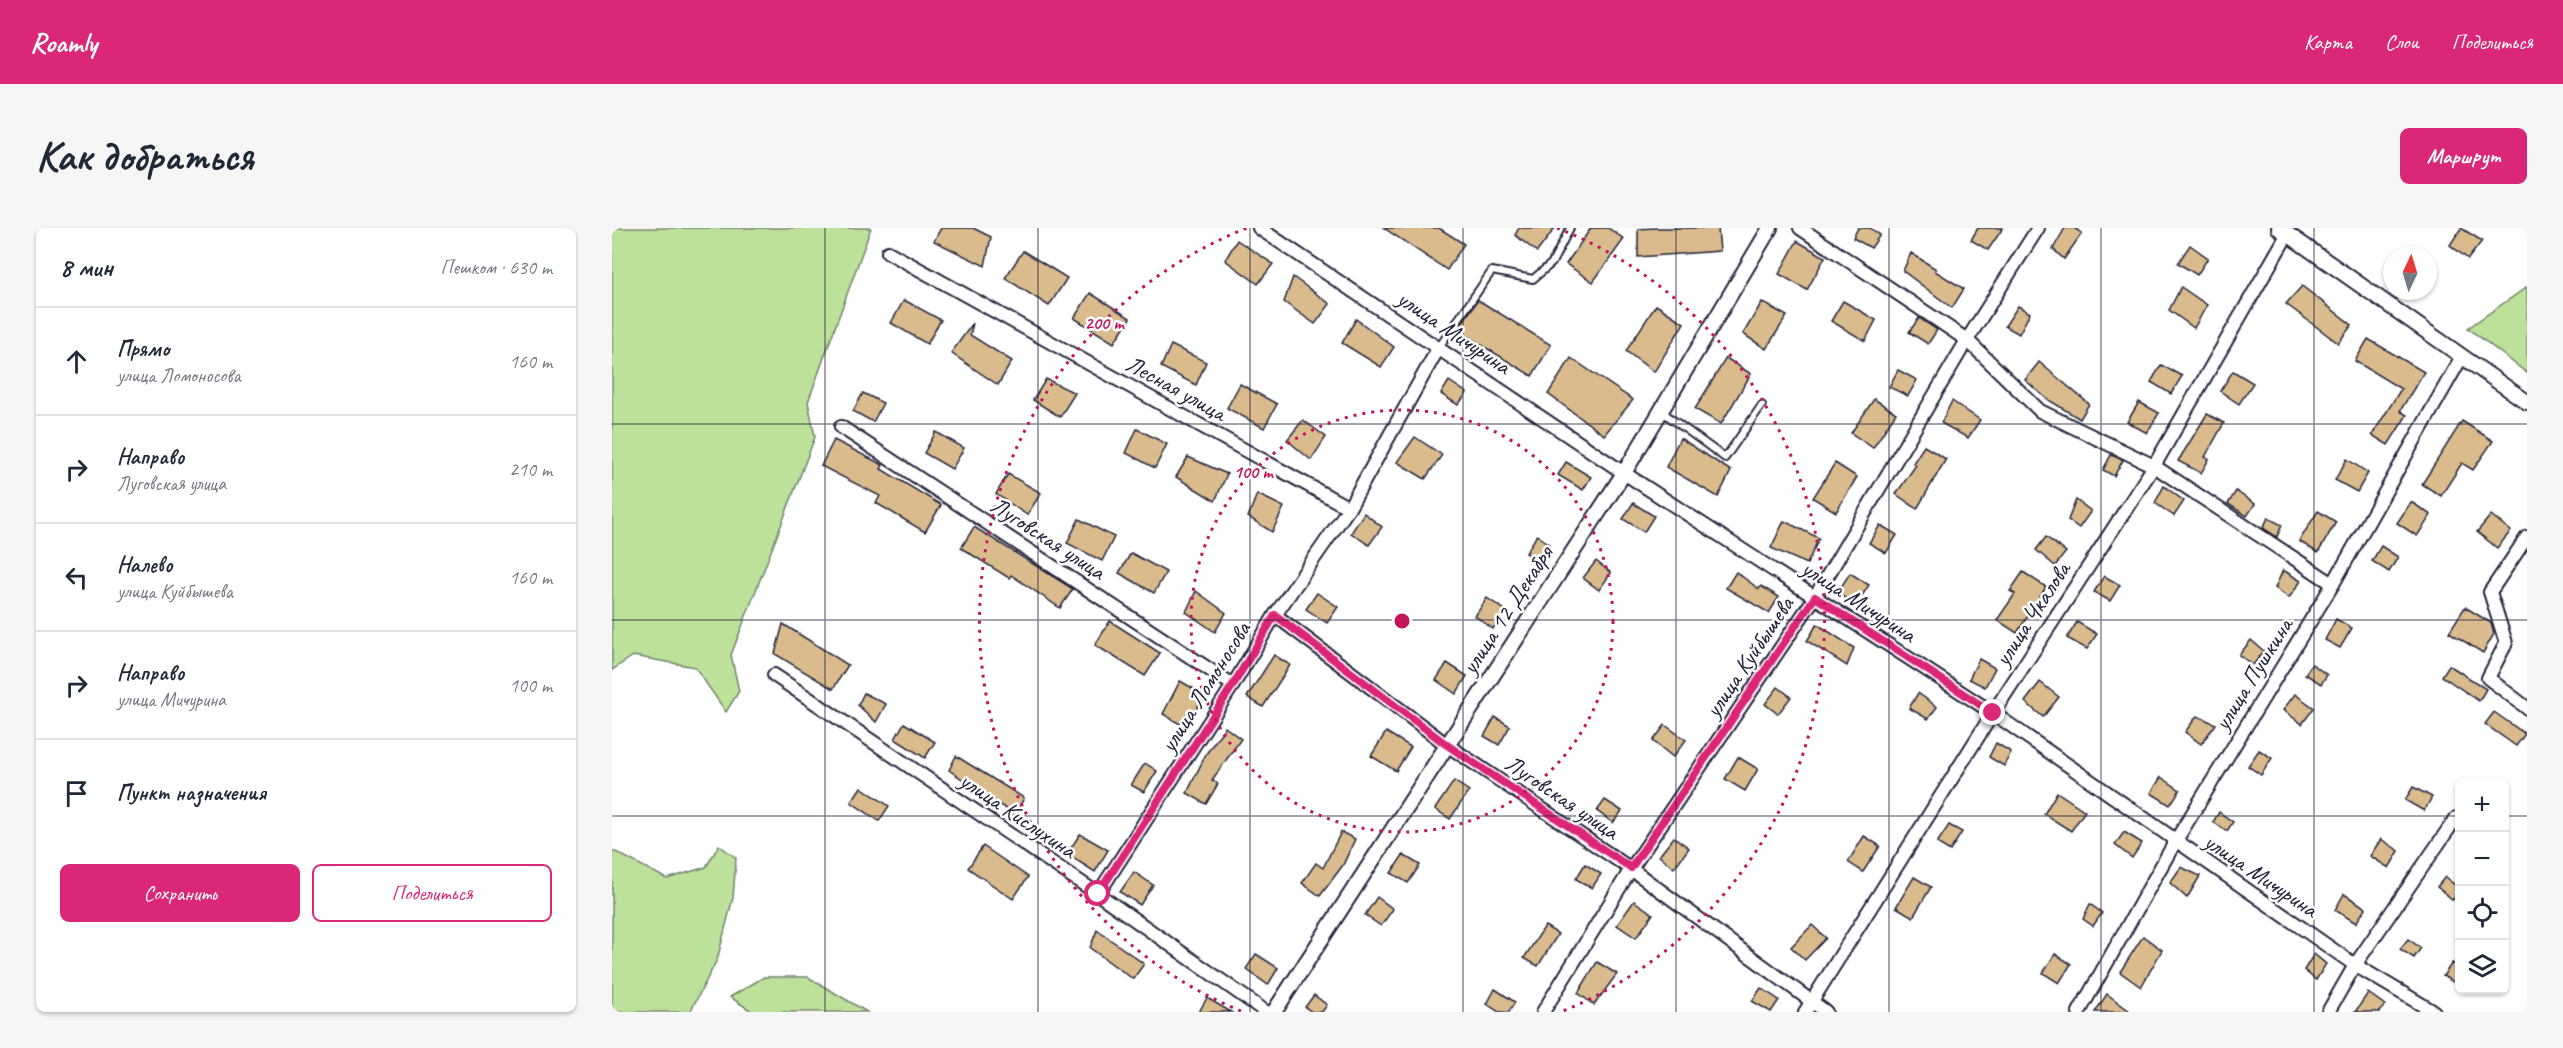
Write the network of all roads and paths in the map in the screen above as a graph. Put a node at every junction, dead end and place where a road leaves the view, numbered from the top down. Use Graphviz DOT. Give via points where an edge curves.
graph roads {
  1 [pos="1259,228"];
  2 [pos="1570,228"];
  3 [pos="1770,228"];
  4 [pos="1800,228"];
  5 [pos="2038,228"];
  6 [pos="2283,231"];
  7 [pos="888,252"];
  8 [pos="1967,340"];
  9 [pos="1439,347"];
  10 [pos="2461,358"];
  11 [pos="2527,402"];
  12 [pos="1762,405"];
  13 [pos="1661,411"];
  14 [pos="841,427"];
  15 [pos="2154,466"];
  16 [pos="1624,473"];
  17 [pos="1349,508"];
  18 [pos="2527,537"];
  19 [pos="2333,584"];
  20 [pos="1815,597"];
  21 [pos="1275,615"];
  22 [pos="774,675"];
  23 [pos="1233,685"];
  24 [pos="2527,708"];
  25 [pos="1993,713"];
  26 [pos="1447,745"];
  27 [pos="2455,819"];
  28 [pos="2175,842"];
  29 [pos="1631,868"];
  30 [pos="1098,894"];
  31 [pos="2355,965"];
  32 [pos="1808,1007"];
  33 [pos="1266,1012"];
  34 [pos="1274,1012"];
  35 [pos="1543,1012"];
  36 [pos="1826,1012"];
  37 [pos="2079,1012"];
  38 [pos="2328,1012"];
  39 [pos="2434,1012"];
  1 -- 9 [label="street, улица Мичурина"];
  2 -- 9 [label="lane" via="1552,263 1533,279 1492,271"];
  3 -- 13 [label="street, улица 12 Декабря"];
  4 -- 8 [label="street"];
  5 -- 8 [label="street, улица Куйбышева"];
  6 -- 10 [label="street"];
  6 -- 15 [label="street, улица Чкалова"];
  7 -- 17 [label="street, Лесная улица"];
  8 -- 15 [label="street" via="2040,411"];
  8 -- 20 [label="street, улица Куйбышева"];
  9 -- 16 [label="street, улица Мичурина"];
  9 -- 17 [label="street, улица Ломоносова"];
  10 -- 11 [label="street"];
  10 -- 19 [label="street, улица Пушкина"];
  12 -- 13 [label="lane" via="1725,458"];
  13 -- 16 [label="street, улица 12 Декабря"];
  14 -- 23 [label="street, Луговская улица"];
  15 -- 19 [label="street"];
  15 -- 25 [label="street, улица Чкалова"];
  16 -- 20 [label="street, улица Мичурина"];
  16 -- 26 [label="street, улица 12 Декабря"];
  17 -- 21 [label="street, улица Ломоносова"];
  18 -- 24 [label="street" via="2490,592 2506,643 2488,678"];
  19 -- 28 [label="street, улица Пушкина"];
  20 -- 25 [label="street, улица Мичурина"];
  20 -- 29 [label="street, улица Куйбышева"];
  21 -- 23 [label="street, улица Ломоносова"];
  21 -- 26 [label="street, Луговская улица"];
  22 -- 30 [label="street, улица Кислухина"];
  23 -- 30 [label="street, улица Ломоносова"];
  25 -- 28 [label="street, улица Мичурина"];
  25 -- 32 [label="street, улица Чкалова"];
  26 -- 29 [label="street, Луговская улица"];
  26 -- 34 [label="street, улица 12 Декабря"];
  27 -- 31 [label="street"];
  28 -- 31 [label="street, улица Мичурина"];
  28 -- 37 [label="street, улица Пушкина"];
  29 -- 32 [label="street, Луговская улица"];
  29 -- 35 [label="street, улица Куйбышева"];
  30 -- 33 [label="street, улица Кислухина"];
  31 -- 38 [label="street"];
  31 -- 39 [label="street, улица Мичурина"];
  32 -- 36 [label="street, Луговская улица"];
}
